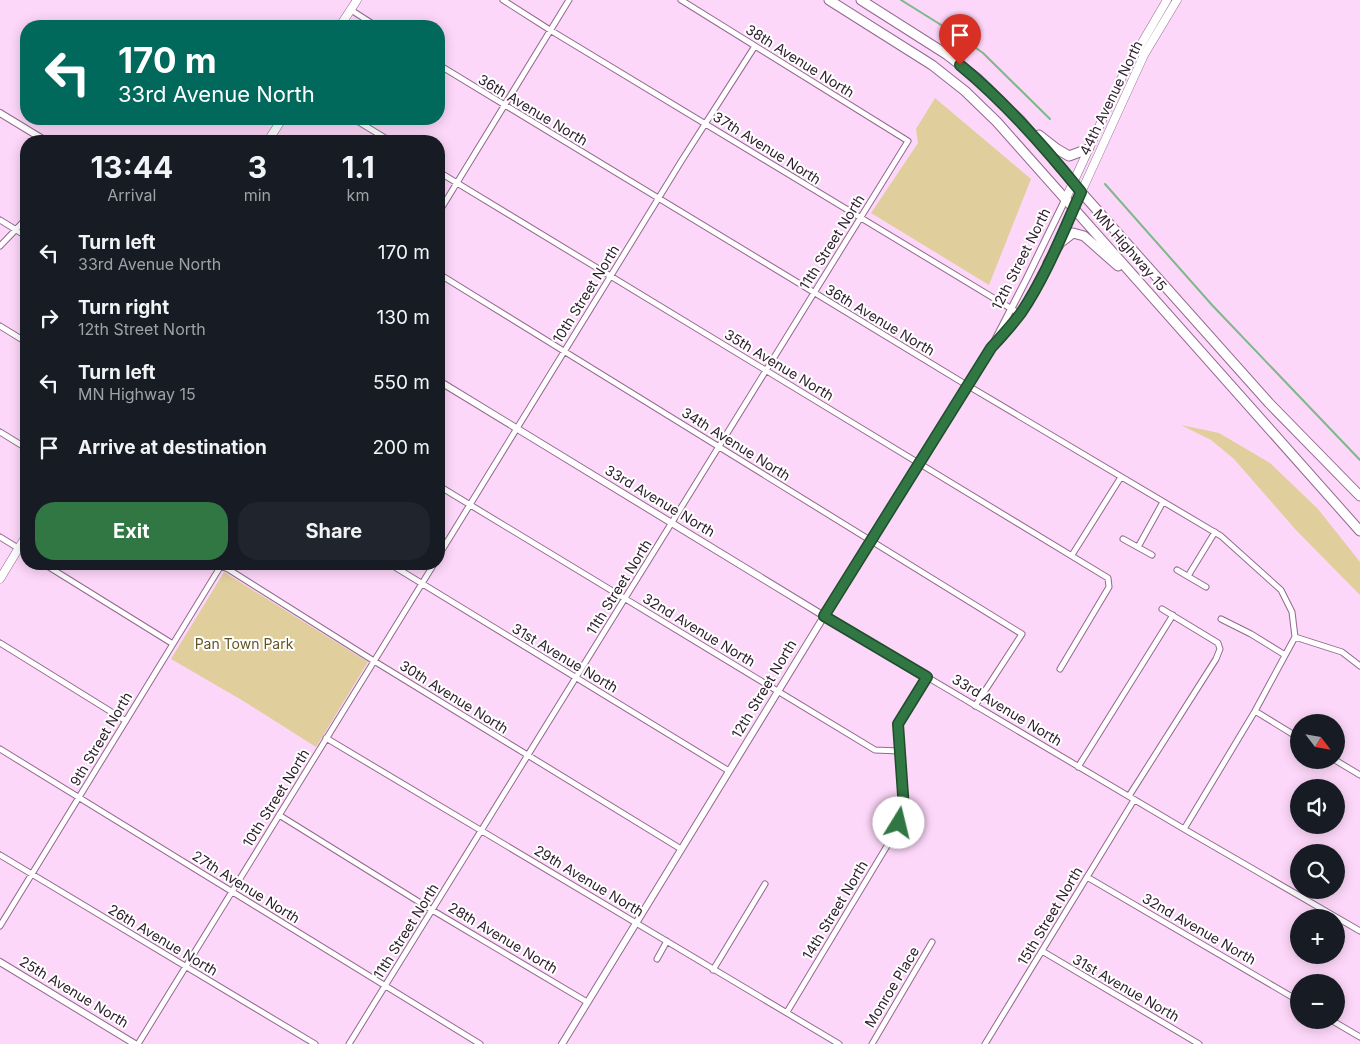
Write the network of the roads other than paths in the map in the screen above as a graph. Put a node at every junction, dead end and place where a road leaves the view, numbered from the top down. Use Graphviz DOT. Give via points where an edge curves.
graph roads {
  1 [pos="357,0"];
  2 [pos="503,0"];
  3 [pos="569,0"];
  4 [pos="680,0"];
  5 [pos="829,0"];
  6 [pos="862,0"];
  7 [pos="1167,0"];
  8 [pos="1176,1"];
  9 [pos="350,10"];
  10 [pos="344,20"];
  11 [pos="366,20"];
  12 [pos="550,30"];
  13 [pos="755,46"];
  14 [pos="445,69"];
  15 [pos="504,106"];
  16 [pos="0,113"];
  17 [pos="1021,121"];
  18 [pos="706,123"];
  19 [pos="364,125"];
  20 [pos="36,135"];
  21 [pos="380,135"];
  22 [pos="908,141"];
  23 [pos="1088,149"];
  24 [pos="445,176"];
  25 [pos="1073,181"];
  26 [pos="456,183"];
  27 [pos="1081,192"];
  28 [pos="1066,198"];
  29 [pos="658,199"];
  30 [pos="445,202"];
  31 [pos="1074,208"];
  32 [pos="860,218"];
  33 [pos="0,220"];
  34 [pos="20,226"];
  35 [pos="16,230"];
  36 [pos="20,232"];
  37 [pos="0,246"];
  38 [pos="1048,263"];
  39 [pos="611,276"];
  40 [pos="445,278"];
  41 [pos="814,293"];
  42 [pos="1011,309"];
  43 [pos="1020,314"];
  44 [pos="1173,321"];
  45 [pos="0,326"];
  46 [pos="20,338"];
  47 [pos="991,348"];
  48 [pos="564,351"];
  49 [pos="766,370"];
  50 [pos="445,384"];
  51 [pos="967,386"];
  52 [pos="517,428"];
  53 [pos="0,432"];
  54 [pos="20,444"];
  55 [pos="719,446"];
  56 [pos="918,463"];
  57 [pos="1121,477"];
  58 [pos="445,489"];
  59 [pos="1360,496"];
  60 [pos="1163,502"];
  61 [pos="470,504"];
  62 [pos="672,522"];
  63 [pos="1360,531"];
  64 [pos="1215,532"];
  65 [pos="0,537"];
  66 [pos="1123,539"];
  67 [pos="870,540"];
  68 [pos="20,545"];
  69 [pos="445,545"];
  70 [pos="1138,547"];
  71 [pos="18,548"];
  72 [pos="1072,555"];
  73 [pos="1152,555"];
  74 [pos="54,570"];
  75 [pos="217,570"];
  76 [pos="230,570"];
  77 [pos="400,570"];
  78 [pos="430,570"];
  79 [pos="1176,570"];
  80 [pos="1188,576"];
  81 [pos="0,579"];
  82 [pos="422,583"];
  83 [pos="1206,587"];
  84 [pos="625,598"];
  85 [pos="1162,609"];
  86 [pos="1173,615"];
  87 [pos="824,616"];
  88 [pos="1221,619"];
  89 [pos="1295,637"];
  90 [pos="0,643"];
  91 [pos="173,644"];
  92 [pos="1285,655"];
  93 [pos="374,661"];
  94 [pos="1360,666"];
  95 [pos="1060,670"];
  96 [pos="927,677"];
  97 [pos="576,678"];
  98 [pos="778,690"];
  99 [pos="975,706"];
  100 [pos="1255,711"];
  101 [pos="126,721"];
  102 [pos="1290,732"];
  103 [pos="326,738"];
  104 [pos="0,749"];
  105 [pos="899,751"];
  106 [pos="528,755"];
  107 [pos="1345,766"];
  108 [pos="1078,767"];
  109 [pos="729,771"];
  110 [pos="1360,775"];
  111 [pos="79,798"];
  112 [pos="1132,798"];
  113 [pos="280,815"];
  114 [pos="1184,829"];
  115 [pos="481,830"];
  116 [pos="681,849"];
  117 [pos="0,855"];
  118 [pos="32,874"];
  119 [pos="1087,877"];
  120 [pos="765,884"];
  121 [pos="232,891"];
  122 [pos="432,910"];
  123 [pos="636,922"];
  124 [pos="0,926"];
  125 [pos="1360,931"];
  126 [pos="667,941"];
  127 [pos="932,942"];
  128 [pos="1042,951"];
  129 [pos="657,959"];
  130 [pos="0,962"];
  131 [pos="186,966"];
  132 [pos="712,970"];
  133 [pos="385,986"];
  134 [pos="1290,996"];
  135 [pos="588,1002"];
  136 [pos="787,1012"];
  137 [pos="1345,1028"];
  138 [pos="1360,1037"];
  139 [pos="136,1044"];
  140 [pos="315,1044"];
  141 [pos="349,1044"];
  142 [pos="480,1044"];
  143 [pos="562,1044"];
  144 [pos="839,1044"];
  145 [pos="872,1044"];
  146 [pos="985,1044"];
  147 [pos="1200,1044"];
  1 -- 9 [label="main road"];
  2 -- 12 [label="street, 37th Avenue North"];
  3 -- 12 [label="street"];
  4 -- 13 [label="street, 38th Avenue North"];
  5 -- 28 [label="highway, MN Highway 15" via="912,52 965,91"];
  6 -- 17 [label="highway, MN Highway 15" via="946,54"];
  7 -- 23 [label="main road, 44th Avenue North" via="1123,75"];
  8 -- 27 [label="main road, 44th Avenue North" via="1144,55"];
  9 -- 10 [label="main road"];
  9 -- 11 [label="street"];
  12 -- 15 [label="street"];
  12 -- 18 [label="street, 37th Avenue North"];
  13 -- 18 [label="street, 10th Street North"];
  13 -- 22 [label="street, 38th Avenue North"];
  14 -- 15 [label="street, 36th Avenue North"];
  15 -- 26 [label="street"];
  15 -- 29 [label="street, 36th Avenue North"];
  16 -- 20 [label="street"];
  17 -- 23 [label="highway" via="1064,154 1073,155"];
  17 -- 25 [label="highway, MN Highway 15"];
  18 -- 29 [label="street, 10th Street North"];
  18 -- 32 [label="street, 37th Avenue North"];
  19 -- 21 [label="street"];
  22 -- 32 [label="street, 11th Street North"];
  23 -- 25 [label="main road, 44th Avenue North"];
  24 -- 26 [label="street, 35th Avenue North"];
  25 -- 27 [label="highway, MN Highway 15"];
  25 -- 28 [label="main road, 12th Street North"];
  26 -- 30 [label="street"];
  26 -- 39 [label="street, 35th Avenue North"];
  27 -- 31 [label="main road, 44th Avenue North"];
  27 -- 59 [label="highway, MN Highway 15" via="1269,403"];
  28 -- 31 [label="highway, MN Highway 15"];
  28 -- 42 [label="street, 12th Street North"];
  29 -- 39 [label="street, 10th Street North"];
  29 -- 41 [label="street, 36th Avenue North"];
  31 -- 38 [label="street, 12th Street North"];
  31 -- 44 [label="highway, MN Highway 15"];
  32 -- 41 [label="street, 11th Street North"];
  32 -- 42 [label="street, 37th Avenue North"];
  33 -- 35 [label="street"];
  34 -- 35 [label="street"];
  35 -- 36 [label="street"];
  35 -- 37 [label="street"];
  38 -- 43 [label="street, 12th Street North"];
  38 -- 44 [label="highway" via="1065,238 1074,233 1084,236"];
  39 -- 48 [label="street, 10th Street North"];
  39 -- 49 [label="street, 35th Avenue North"];
  40 -- 48 [label="street, 34th Avenue North"];
  41 -- 49 [label="street, 11th Street North"];
  41 -- 51 [label="street, 36th Avenue North"];
  42 -- 43 [label="street, 37th Avenue North"];
  42 -- 47 [label="street, 12th Street North"];
  43 -- 47 [label="street, 12th Street North"];
  44 -- 63 [label="highway, MN Highway 15"];
  45 -- 46 [label="street"];
  47 -- 51 [label="street, 12th Street North"];
  48 -- 52 [label="street, 10th Street North"];
  48 -- 55 [label="street, 34th Avenue North"];
  49 -- 55 [label="street, 11th Street North"];
  49 -- 56 [label="street, 35th Avenue North"];
  50 -- 52 [label="street, 33rd Avenue North"];
  51 -- 56 [label="street, 12th Street North"];
  51 -- 57 [label="street, 36th Avenue North"];
  52 -- 61 [label="street, 10th Street North"];
  52 -- 62 [label="street, 33rd Avenue North"];
  53 -- 54 [label="street"];
  55 -- 62 [label="street, 11th Street North"];
  55 -- 67 [label="street, 34th Avenue North"];
  56 -- 67 [label="street, 12th Street North"];
  56 -- 72 [label="street, 35th Avenue North"];
  57 -- 60 [label="street, 36th Avenue North"];
  57 -- 72 [label="street"];
  58 -- 61 [label="street, 32nd Avenue North"];
  60 -- 64 [label="street, 36th Avenue North"];
  60 -- 70 [label="street"];
  61 -- 69 [label="street, 10th Street North"];
  61 -- 84 [label="street, 32nd Avenue North"];
  62 -- 84 [label="street, 11th Street North"];
  62 -- 87 [label="street, 33rd Avenue North"];
  64 -- 80 [label="street"];
  64 -- 89 [label="street, 36th Avenue North" via="1281,590 1292,612"];
  65 -- 71 [label="street"];
  66 -- 70 [label="street"];
  67 -- 87 [label="street, 12th Street North"];
  67 -- 99 [label="street, 34th Avenue North" via="1022,634"];
  68 -- 71 [label="main road"];
  70 -- 73 [label="street"];
  71 -- 81 [label="main road"];
  72 -- 95 [label="street, 35th Avenue North" via="1108,578 1110,586"];
  74 -- 91 [label="street"];
  75 -- 91 [label="street, 9th Street North"];
  76 -- 93 [label="street, 30th Avenue North"];
  77 -- 82 [label="street, 31st Avenue North"];
  78 -- 82 [label="street, 10th Street North"];
  79 -- 80 [label="street"];
  80 -- 83 [label="street"];
  82 -- 93 [label="street, 10th Street North"];
  82 -- 97 [label="street, 31st Avenue North"];
  84 -- 97 [label="street, 11th Street North"];
  84 -- 98 [label="street, 32nd Avenue North"];
  85 -- 86 [label="street"];
  86 -- 108 [label="street"];
  86 -- 112 [label="street, 15th Street North" via="1218,643 1220,649"];
  87 -- 96 [label="street, 33rd Avenue North"];
  87 -- 98 [label="street, 12th Street North"];
  88 -- 92 [label="street"];
  89 -- 92 [label="street"];
  89 -- 94 [label="street" via="1342,652"];
  90 -- 101 [label="street"];
  91 -- 101 [label="street, 9th Street North"];
  92 -- 100 [label="street"];
  93 -- 103 [label="street, 10th Street North"];
  93 -- 106 [label="street, 30th Avenue North"];
  96 -- 99 [label="street, 33rd Avenue North"];
  96 -- 105 [label="street, 14th Street North" via="898,724"];
  97 -- 106 [label="street, 11th Street North"];
  97 -- 109 [label="street, 31st Avenue North"];
  98 -- 105 [label="street, 32nd Avenue North" via="875,750"];
  98 -- 109 [label="street, 12th Street North"];
  99 -- 108 [label="street, 33rd Avenue North"];
  100 -- 102 [label="street"];
  100 -- 114 [label="street"];
  101 -- 111 [label="street, 9th Street North"];
  103 -- 113 [label="street, 10th Street North"];
  103 -- 115 [label="street, 29th Avenue North"];
  104 -- 111 [label="street, 27th Avenue North"];
  105 -- 136 [label="street, 14th Street North" via="904,809 896,831"];
  106 -- 115 [label="street, 11th Street North"];
  106 -- 116 [label="street, 30th Avenue North"];
  107 -- 110 [label="street"];
  108 -- 112 [label="street, 33rd Avenue North"];
  109 -- 116 [label="street, 12th Street North"];
  111 -- 118 [label="street, 9th Street North"];
  111 -- 121 [label="street, 27th Avenue North"];
  112 -- 114 [label="street, 33rd Avenue North"];
  112 -- 119 [label="street, 15th Street North"];
  113 -- 121 [label="street, 10th Street North"];
  113 -- 122 [label="street, 28th Avenue North"];
  114 -- 125 [label="street, 33rd Avenue North"];
  115 -- 122 [label="street, 11th Street North"];
  115 -- 123 [label="street, 29th Avenue North"];
  116 -- 123 [label="street, 12th Street North"];
  117 -- 118 [label="street, 26th Avenue North"];
  118 -- 124 [label="street, 9th Street North"];
  118 -- 131 [label="street, 26th Avenue North"];
  119 -- 128 [label="street, 15th Street North"];
  119 -- 134 [label="street, 32nd Avenue North"];
  120 -- 132 [label="street"];
  121 -- 131 [label="street, 10th Street North"];
  121 -- 133 [label="street, 27th Avenue North"];
  122 -- 133 [label="street, 11th Street North"];
  122 -- 135 [label="street, 28th Avenue North"];
  123 -- 126 [label="street, 29th Avenue North"];
  123 -- 135 [label="street, 12th Street North"];
  126 -- 129 [label="street"];
  126 -- 132 [label="street, 29th Avenue North"];
  127 -- 145 [label="street, Monroe Place"];
  128 -- 146 [label="street, 15th Street North"];
  128 -- 147 [label="street, 31st Avenue North"];
  130 -- 139 [label="street, 25th Avenue North"];
  131 -- 139 [label="street, 10th Street North"];
  131 -- 140 [label="street, 26th Avenue North"];
  132 -- 136 [label="street, 29th Avenue North"];
  133 -- 141 [label="street, 11th Street North"];
  133 -- 142 [label="street, 27th Avenue North"];
  135 -- 143 [label="street, 12th Street North"];
  136 -- 144 [label="street, 29th Avenue North"];
  137 -- 138 [label="street"];
}
